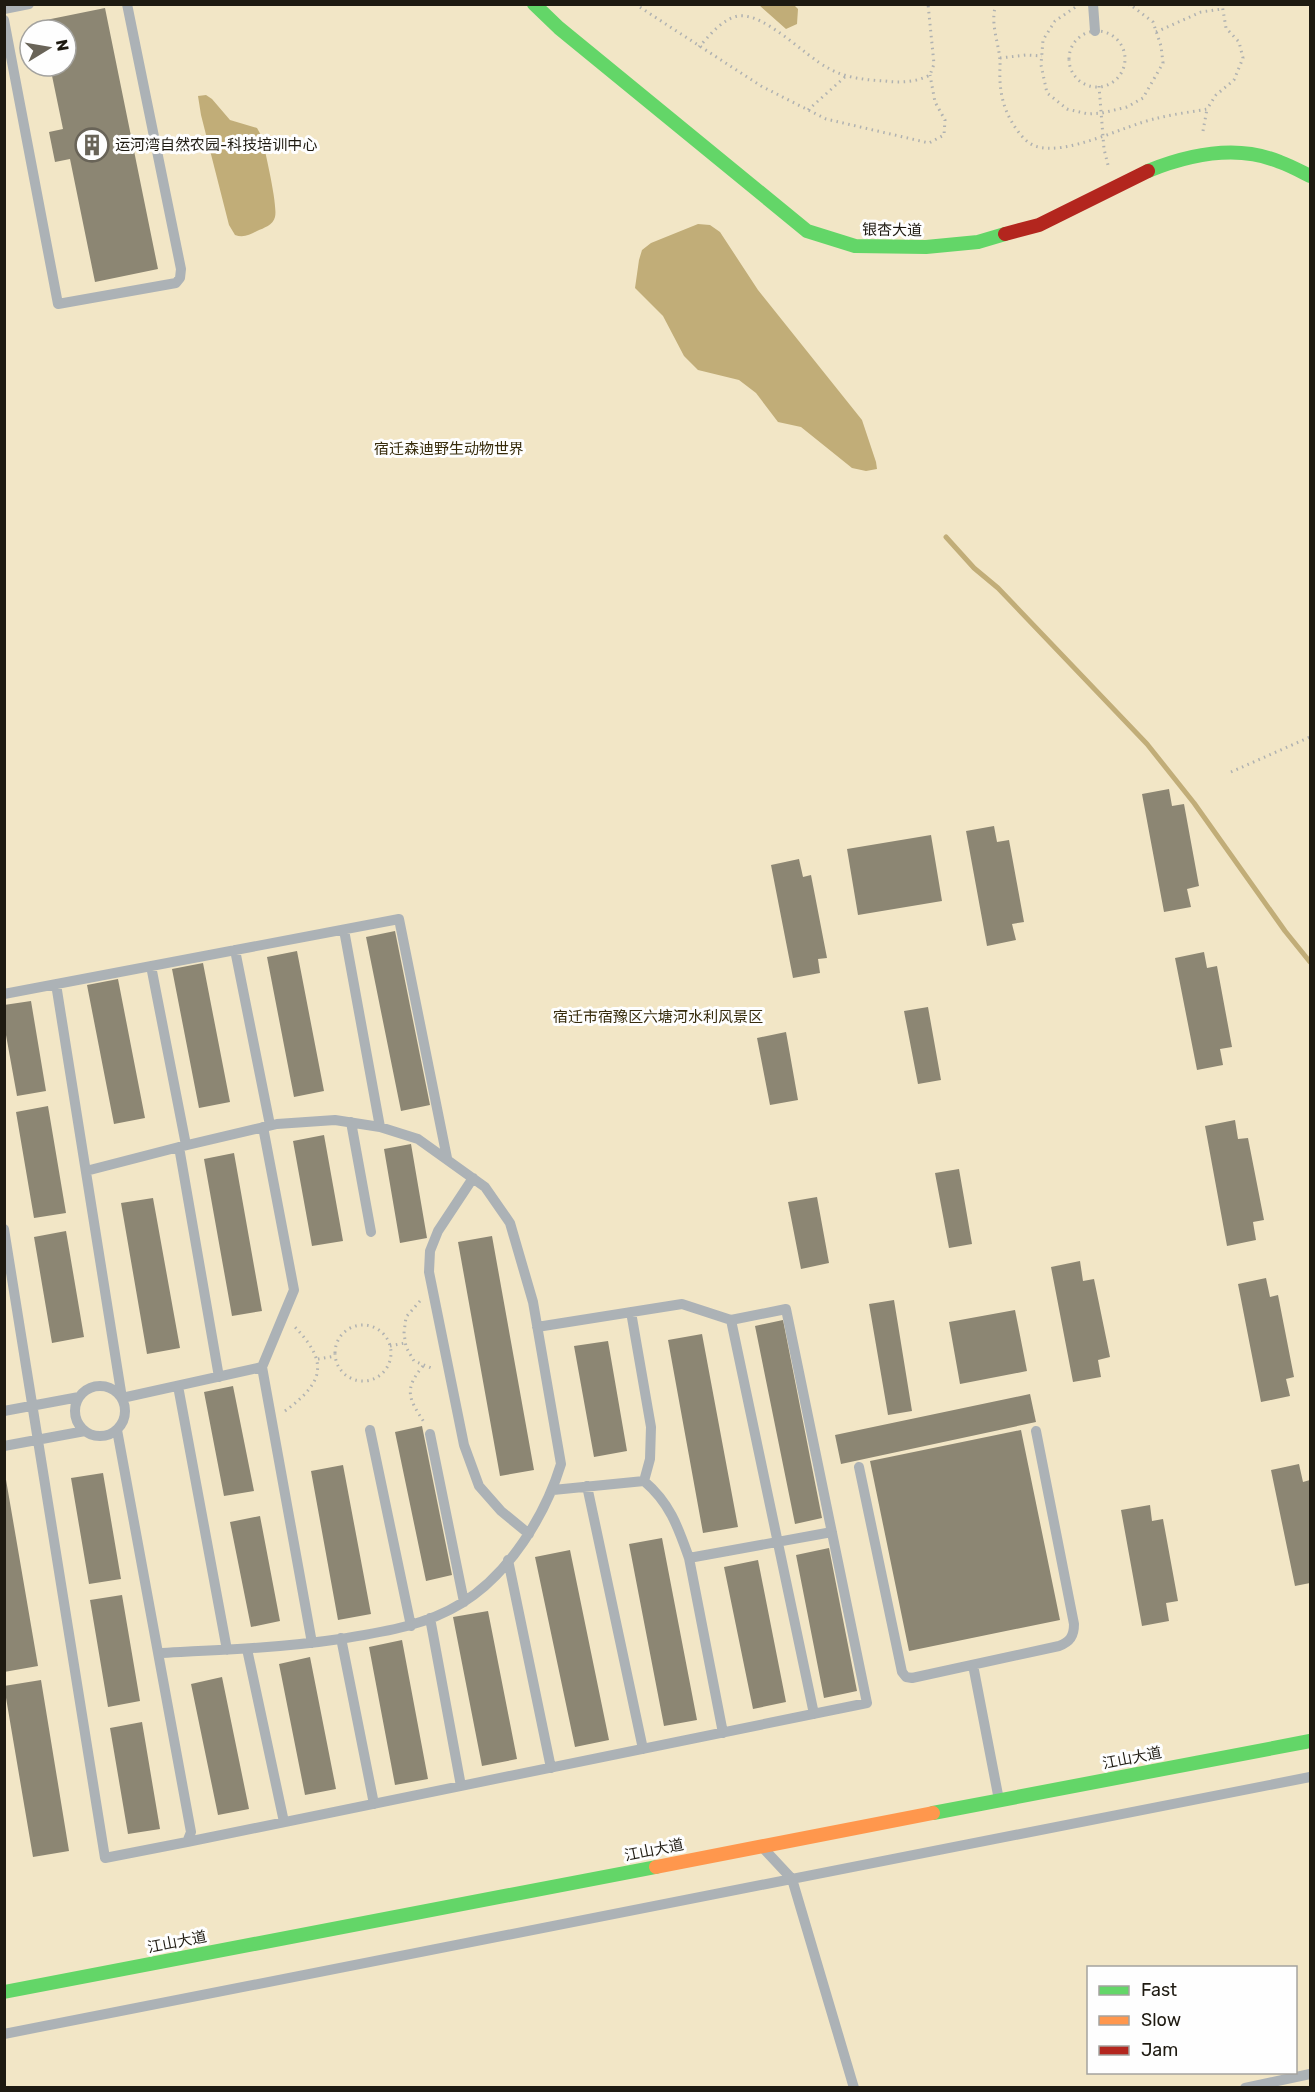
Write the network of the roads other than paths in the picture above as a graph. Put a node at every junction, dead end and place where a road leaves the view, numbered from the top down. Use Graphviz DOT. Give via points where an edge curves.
graph roads {
  1 [pos="29,4"];
  2 [pos="127,4"];
  3 [pos="534,4"];
  4 [pos="1093,4"];
  5 [pos="4,9"];
  6 [pos="4,20"];
  7 [pos="1095,31"];
  8 [pos="1311,176"];
  9 [pos="344,930"];
  10 [pos="235,950"];
  11 [pos="151,966"];
  12 [pos="56,984"];
  13 [pos="4,994"];
  14 [pos="351,1122"];
  15 [pos="266,1126"];
  16 [pos="380,1127"];
  17 [pos="182,1146"];
  18 [pos="447,1158"];
  19 [pos="86,1171"];
  20 [pos="473,1178"];
  21 [pos="4,1229"];
  22 [pos="371,1232"];
  23 [pos="631,1312"];
  24 [pos="731,1320"];
  25 [pos="537,1327"];
  26 [pos="262,1367"];
  27 [pos="219,1377"];
  28 [pos="178,1386"];
  29 [pos="79,1396"];
  30 [pos="122,1398"];
  31 [pos="32,1406"];
  32 [pos="4,1411"];
  33 [pos="117,1430"];
  34 [pos="370,1430"];
  35 [pos="85,1431"];
  36 [pos="1036,1431"];
  37 [pos="430,1434"];
  38 [pos="38,1440"];
  39 [pos="4,1446"];
  40 [pos="860,1467"];
  41 [pos="644,1481"];
  42 [pos="587,1486"];
  43 [pos="553,1490"];
  44 [pos="832,1532"];
  45 [pos="529,1534"];
  46 [pos="778,1542"];
  47 [pos="689,1558"];
  48 [pos="508,1560"];
  49 [pos="464,1602"];
  50 [pos="430,1618"];
  51 [pos="411,1626"];
  52 [pos="341,1638"];
  53 [pos="312,1643"];
  54 [pos="246,1649"];
  55 [pos="227,1650"];
  56 [pos="158,1653"];
  57 [pos="973,1665"];
  58 [pos="814,1714"];
  59 [pos="723,1733"];
  60 [pos="1311,1741"];
  61 [pos="643,1749"];
  62 [pos="551,1768"];
  63 [pos="1311,1777"];
  64 [pos="461,1786"];
  65 [pos="999,1801"];
  66 [pos="374,1804"];
  67 [pos="284,1822"];
  68 [pos="187,1842"];
  69 [pos="762,1846"];
  70 [pos="792,1879"];
  71 [pos="4,1992"];
  72 [pos="4,2034"];
  73 [pos="1311,2074"];
  74 [pos="854,2088"];
  75 [pos="1245,2088"];
  1 -- 5 [label="lane"];
  2 -- 6 [label="lane" via="182,269 180,278 176,283 58,304"];
  3 -- 8 [label="main road, 银杏大道" via="807,231 855,246 926,247 978,242 1039,225 1179,159 1219,152 1279,161"];
  4 -- 7 [label="lane"];
  9 -- 10 [label="lane"];
  9 -- 16 [label="lane"];
  9 -- 18 [label="lane" via="399,919"];
  10 -- 11 [label="lane"];
  10 -- 15 [label="lane"];
  11 -- 12 [label="lane"];
  11 -- 17 [label="lane"];
  12 -- 13 [label="lane"];
  12 -- 19 [label="lane"];
  14 -- 15 [label="lane"];
  14 -- 16 [label="lane"];
  14 -- 22 [label="lane"];
  15 -- 17 [label="lane"];
  15 -- 26 [label="lane" via="294,1290"];
  16 -- 18 [label="lane" via="418,1139"];
  17 -- 19 [label="lane"];
  17 -- 27 [label="lane"];
  18 -- 20 [label="lane"];
  19 -- 30 [label="lane"];
  20 -- 25 [label="lane" via="485,1186 510,1223"];
  20 -- 45 [label="lane" via="451,1209 430,1251 429,1272 464,1445 479,1486"];
  21 -- 31 [label="lane"];
  23 -- 24 [label="lane" via="682,1304"];
  23 -- 25 [label="lane"];
  23 -- 41 [label="lane" via="651,1427 650,1459"];
  24 -- 44 [label="lane" via="786,1308"];
  24 -- 46 [label="lane"];
  25 -- 43 [label="lane" via="561,1464"];
  26 -- 27 [label="lane"];
  26 -- 53 [label="lane"];
  27 -- 28 [label="lane"];
  28 -- 30 [label="lane"];
  28 -- 55 [label="lane"];
  29 -- 30 [label="lane" via="84,1390 101,1385 117,1391"];
  29 -- 31 [label="lane"];
  29 -- 35 [label="lane" via="74,1411"];
  30 -- 33 [label="lane" via="125,1415"];
  31 -- 32 [label="lane"];
  31 -- 38 [label="lane"];
  33 -- 35 [label="lane" via="101,1437"];
  33 -- 56 [label="lane"];
  34 -- 51 [label="lane"];
  35 -- 38 [label="lane"];
  36 -- 57 [label="lane" via="1074,1631 1066,1644"];
  37 -- 49 [label="lane"];
  38 -- 39 [label="lane"];
  38 -- 68 [label="lane" via="105,1858"];
  40 -- 57 [label="lane" via="902,1672 912,1678"];
  41 -- 42 [label="lane"];
  41 -- 47 [label="lane" via="667,1506"];
  42 -- 43 [label="lane"];
  42 -- 61 [label="lane"];
  43 -- 45 [label="lane"];
  44 -- 46 [label="lane"];
  44 -- 58 [label="lane" via="867,1703"];
  45 -- 48 [label="lane"];
  46 -- 47 [label="lane"];
  46 -- 58 [label="lane"];
  47 -- 59 [label="lane"];
  48 -- 49 [label="lane"];
  48 -- 62 [label="lane"];
  49 -- 50 [label="lane"];
  50 -- 51 [label="lane"];
  50 -- 64 [label="lane"];
  51 -- 52 [label="lane"];
  52 -- 53 [label="lane"];
  52 -- 66 [label="lane"];
  53 -- 54 [label="lane"];
  54 -- 55 [label="lane"];
  54 -- 67 [label="lane"];
  55 -- 56 [label="lane"];
  56 -- 68 [label="lane" via="191,1832"];
  57 -- 65 [label="lane"];
  58 -- 59 [label="lane"];
  59 -- 61 [label="lane"];
  60 -- 65 [label="main road, 江山大道"];
  61 -- 62 [label="lane"];
  62 -- 64 [label="lane"];
  63 -- 70 [label="lane"];
  64 -- 66 [label="lane"];
  65 -- 69 [label="main road, 江山大道"];
  66 -- 67 [label="lane"];
  67 -- 68 [label="lane"];
  69 -- 70 [label="lane"];
  69 -- 71 [label="main road, 江山大道"];
  70 -- 72 [label="lane"];
  70 -- 74 [label="lane"];
  73 -- 75 [label="lane"];
}
